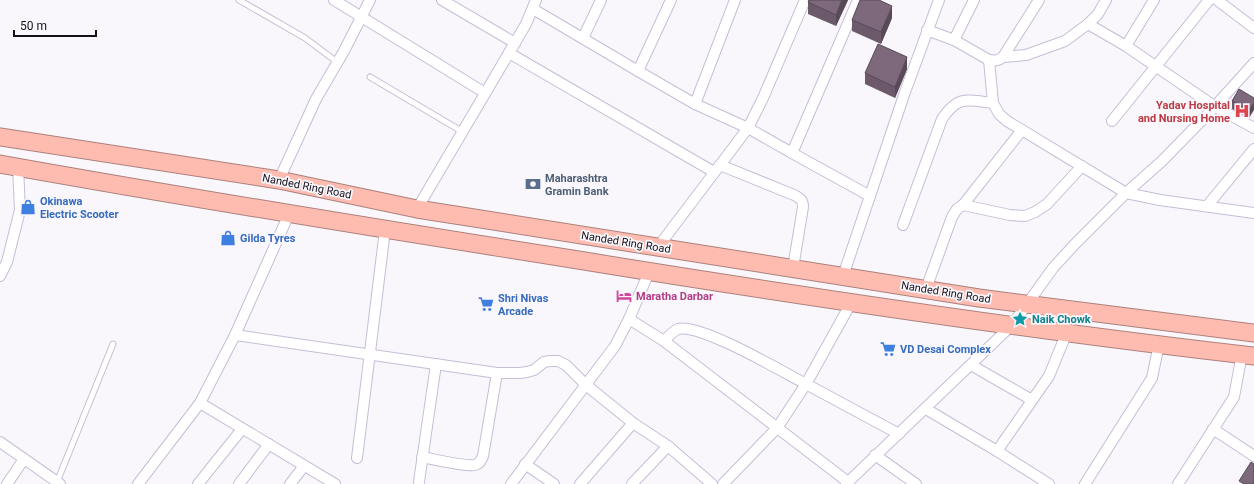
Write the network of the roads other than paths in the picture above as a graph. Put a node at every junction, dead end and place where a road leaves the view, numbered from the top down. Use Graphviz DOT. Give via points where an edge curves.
graph roads {
  1 [pos="239,0"];
  2 [pos="334,0"];
  3 [pos="370,0"];
  4 [pos="442,0"];
  5 [pos="601,0"];
  6 [pos="671,0"];
  7 [pos="735,0"];
  8 [pos="805,0"];
  9 [pos="858,0"];
  10 [pos="939,0"];
  11 [pos="974,0"];
  12 [pos="1039,0"];
  13 [pos="1106,0"];
  14 [pos="1154,0"];
  15 [pos="1209,0"];
  16 [pos="1217,0"];
  17 [pos="535,4"];
  18 [pos="362,17"];
  19 [pos="1088,24"];
  20 [pos="1254,28"];
  21 [pos="927,30"];
  22 [pos="583,38"];
  23 [pos="954,40"];
  24 [pos="515,43"];
  25 [pos="1126,46"];
  26 [pos="509,53"];
  27 [pos="1003,57"];
  28 [pos="989,60"];
  29 [pos="337,62"];
  30 [pos="1254,63"];
  31 [pos="1156,66"];
  32 [pos="638,71"];
  33 [pos="370,77"];
  34 [pos="486,93"];
  35 [pos="993,103"];
  36 [pos="695,104"];
  37 [pos="1214,106"];
  38 [pos="1112,122"];
  39 [pos="748,128"];
  40 [pos="1254,128"];
  41 [pos="1022,130"];
  42 [pos="463,132"];
  43 [pos="0,138"];
  44 [pos="1254,149"];
  45 [pos="792,153"];
  46 [pos="0,164"];
  47 [pos="1082,166"];
  48 [pos="18,167"];
  49 [pos="717,169"];
  50 [pos="279,180"];
  51 [pos="1126,194"];
  52 [pos="870,196"];
  53 [pos="963,206"];
  54 [pos="1207,206"];
  55 [pos="417,209"];
  56 [pos="1254,213"];
  57 [pos="289,214"];
  58 [pos="903,225"];
  59 [pos="385,230"];
  60 [pos="658,247"];
  61 [pos="793,268"];
  62 [pos="649,272"];
  63 [pos="0,276"];
  64 [pos="843,276"];
  65 [pos="926,289"];
  66 [pos="851,302"];
  67 [pos="1027,304"];
  68 [pos="629,319"];
  69 [pos="1012,325"];
  70 [pos="1067,332"];
  71 [pos="1254,333"];
  72 [pos="235,335"];
  73 [pos="664,341"];
  74 [pos="113,344"];
  75 [pos="1159,344"];
  76 [pos="370,354"];
  77 [pos="1248,355"];
  78 [pos="436,364"];
  79 [pos="971,365"];
  80 [pos="497,373"];
  81 [pos="806,384"];
  82 [pos="586,386"];
  83 [pos="1032,400"];
  84 [pos="200,403"];
  85 [pos="926,409"];
  86 [pos="633,423"];
  87 [pos="777,428"];
  88 [pos="242,429"];
  89 [pos="1213,429"];
  90 [pos="899,434"];
  91 [pos="0,442"];
  92 [pos="269,444"];
  93 [pos="668,446"];
  94 [pos="997,451"];
  95 [pos="875,455"];
  96 [pos="1254,456"];
  97 [pos="422,457"];
  98 [pos="357,458"];
  99 [pos="24,459"];
  100 [pos="525,464"];
  101 [pos="304,466"];
  102 [pos="418,482"];
  103 [pos="58,483"];
  104 [pos="847,483"];
  105 [pos="7,484"];
  106 [pos="138,484"];
  107 [pos="198,484"];
  108 [pos="239,484"];
  109 [pos="290,484"];
  110 [pos="335,484"];
  111 [pos="511,484"];
  112 [pos="554,484"];
  113 [pos="580,484"];
  114 [pos="632,484"];
  115 [pos="712,484"];
  116 [pos="723,484"];
  117 [pos="916,484"];
  118 [pos="1049,484"];
  119 [pos="1085,484"];
  120 [pos="1178,484"];
  1 -- 29 [label="lane" via="305,38"];
  2 -- 18 [label="street"];
  3 -- 18 [label="street"];
  4 -- 24 [label="street"];
  5 -- 22 [label="street"];
  6 -- 32 [label="street"];
  7 -- 36 [label="street"];
  8 -- 39 [label="street" via="764,98"];
  9 -- 45 [label="street"];
  10 -- 21 [label="street"];
  11 -- 23 [label="street"];
  12 -- 27 [label="street"];
  13 -- 19 [label="street"];
  14 -- 25 [label="street"];
  15 -- 31 [label="street"];
  16 -- 20 [label="street"];
  17 -- 22 [label="street"];
  17 -- 24 [label="street"];
  18 -- 29 [label="street"];
  18 -- 34 [label="street"];
  19 -- 25 [label="street"];
  19 -- 27 [label="street" via="1064,41 1026,55"];
  21 -- 23 [label="street"];
  21 -- 52 [label="street"];
  22 -- 32 [label="street"];
  23 -- 28 [label="street"];
  24 -- 26 [label="street"];
  25 -- 31 [label="street"];
  26 -- 34 [label="street"];
  26 -- 49 [label="street"];
  27 -- 28 [label="street" via="999,60"];
  28 -- 35 [label="street"];
  29 -- 50 [label="street" via="316,98"];
  30 -- 37 [label="street"];
  31 -- 37 [label="street"];
  31 -- 38 [label="street"];
  32 -- 36 [label="street"];
  33 -- 42 [label="lane"];
  34 -- 42 [label="street"];
  35 -- 41 [label="street" via="999,114"];
  35 -- 58 [label="street" via="958,102 949,108 942,119"];
  36 -- 39 [label="street"];
  37 -- 40 [label="street"];
  37 -- 51 [label="street" via="1162,161"];
  39 -- 45 [label="street"];
  39 -- 49 [label="street"];
  41 -- 47 [label="street"];
  41 -- 53 [label="street"];
  42 -- 55 [label="street"];
  43 -- 50 [label="highway, Nanded Ring Road"];
  44 -- 54 [label="street"];
  45 -- 52 [label="street"];
  46 -- 48 [label="highway"];
  47 -- 51 [label="street"];
  47 -- 53 [label="street" via="1047,204 1025,216"];
  48 -- 57 [label="highway"];
  48 -- 63 [label="street" via="20,210 7,262"];
  49 -- 60 [label="street"];
  49 -- 61 [label="street" via="801,198 803,207"];
  50 -- 55 [label="highway, Nanded Ring Road"];
  51 -- 54 [label="street"];
  51 -- 67 [label="street" via="1053,268"];
  52 -- 64 [label="street"];
  53 -- 65 [label="street" via="957,209 952,217"];
  54 -- 56 [label="street"];
  55 -- 60 [label="highway, Nanded Ring Road"];
  57 -- 59 [label="highway"];
  57 -- 72 [label="street"];
  59 -- 62 [label="highway"];
  59 -- 76 [label="street"];
  60 -- 61 [label="highway, Nanded Ring Road"];
  61 -- 64 [label="highway, Nanded Ring Road"];
  62 -- 66 [label="highway"];
  62 -- 68 [label="street"];
  64 -- 65 [label="highway, Nanded Ring Road"];
  65 -- 67 [label="highway, Nanded Ring Road"];
  66 -- 69 [label="highway"];
  66 -- 81 [label="street"];
  67 -- 69 [label="street"];
  67 -- 71 [label="highway, Nanded Ring Road"];
  68 -- 73 [label="street"];
  68 -- 82 [label="street" via="615,346"];
  69 -- 70 [label="highway"];
  69 -- 79 [label="street"];
  70 -- 75 [label="highway"];
  70 -- 83 [label="street" via="1049,376"];
  72 -- 76 [label="street"];
  72 -- 84 [label="street"];
  73 -- 81 [label="street" via="676,330 685,328 697,331"];
  73 -- 87 [label="street"];
  74 -- 103 [label="lane"];
  75 -- 77 [label="highway"];
  75 -- 119 [label="street" via="1152,378"];
  76 -- 78 [label="street"];
  76 -- 98 [label="street"];
  77 -- 89 [label="street" via="1234,397"];
  78 -- 80 [label="street"];
  78 -- 97 [label="street"];
  79 -- 83 [label="street"];
  79 -- 85 [label="street"];
  80 -- 82 [label="street" via="528,372 544,362 558,361 566,365"];
  80 -- 97 [label="street" via="480,462 467,465"];
  81 -- 87 [label="street"];
  81 -- 90 [label="street"];
  82 -- 86 [label="street"];
  82 -- 100 [label="street"];
  83 -- 94 [label="street"];
  84 -- 88 [label="street"];
  84 -- 106 [label="street"];
  85 -- 90 [label="street"];
  85 -- 94 [label="street"];
  86 -- 93 [label="street"];
  86 -- 113 [label="street"];
  87 -- 104 [label="street"];
  87 -- 116 [label="street"];
  88 -- 92 [label="street"];
  88 -- 107 [label="street"];
  89 -- 96 [label="street"];
  89 -- 120 [label="street"];
  90 -- 95 [label="street"];
  91 -- 99 [label="street"];
  92 -- 101 [label="street"];
  92 -- 108 [label="street"];
  93 -- 114 [label="street"];
  93 -- 115 [label="street"];
  94 -- 118 [label="street"];
  95 -- 104 [label="street"];
  95 -- 117 [label="street"];
  97 -- 102 [label="street"];
  99 -- 103 [label="street"];
  99 -- 105 [label="street"];
  100 -- 111 [label="street"];
  100 -- 112 [label="street"];
  101 -- 109 [label="street"];
  101 -- 110 [label="street"];
}
